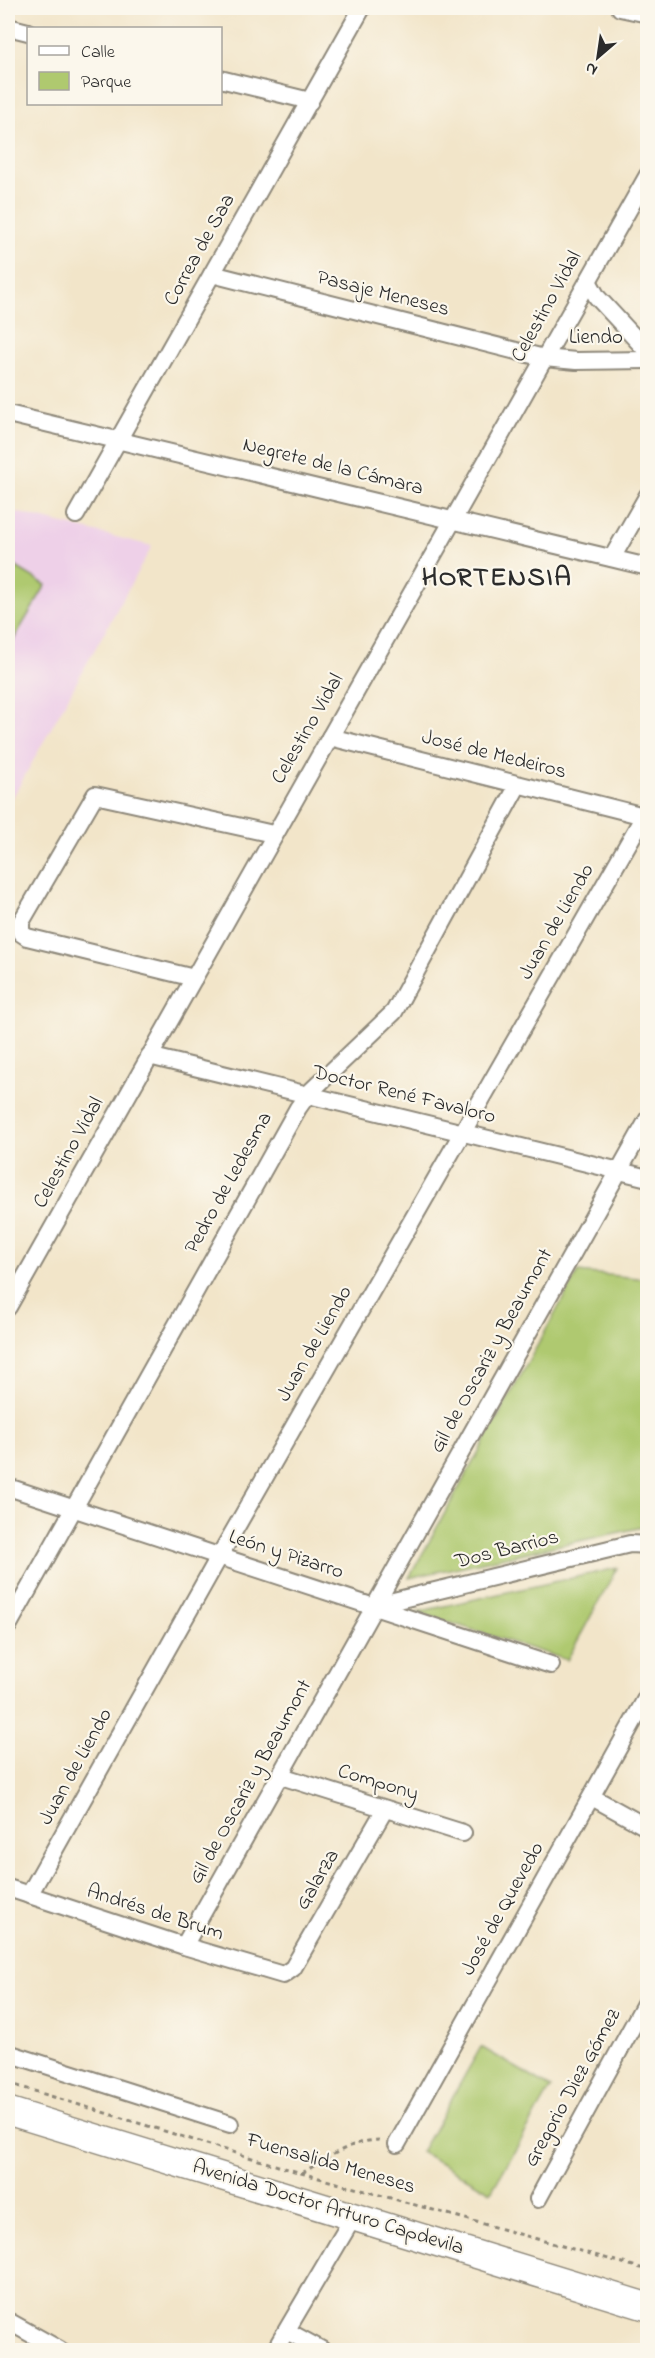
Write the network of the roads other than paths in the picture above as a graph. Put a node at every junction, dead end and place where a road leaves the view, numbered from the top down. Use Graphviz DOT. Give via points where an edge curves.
graph roads {
  1 [pos="362,8"];
  2 [pos="621,8"];
  3 [pos="648,14"];
  4 [pos="8,27"];
  5 [pos="27,32"];
  6 [pos="222,79"];
  7 [pos="310,101"];
  8 [pos="648,174"];
  9 [pos="212,274"];
  10 [pos="588,281"];
  11 [pos="648,351"];
  12 [pos="544,358"];
  13 [pos="648,360"];
  14 [pos="8,414"];
  15 [pos="119,439"];
  16 [pos="648,495"];
  17 [pos="76,515"];
  18 [pos="453,520"];
  19 [pos="612,558"];
  20 [pos="648,567"];
  21 [pos="330,737"];
  22 [pos="518,785"];
  23 [pos="646,816"];
  24 [pos="273,834"];
  25 [pos="194,978"];
  26 [pos="149,1056"];
  27 [pos="308,1094"];
  28 [pos="648,1119"];
  29 [pos="463,1132"];
  30 [pos="618,1171"];
  31 [pos="648,1179"];
  32 [pos="8,1307"];
  33 [pos="8,1487"];
  34 [pos="72,1508"];
  35 [pos="648,1545"];
  36 [pos="219,1557"];
  37 [pos="376,1606"];
  38 [pos="8,1626"];
  39 [pos="551,1665"];
  40 [pos="648,1695"];
  41 [pos="280,1776"];
  42 [pos="592,1797"];
  43 [pos="385,1809"];
  44 [pos="648,1828"];
  45 [pos="463,1833"];
  46 [pos="8,1888"];
  47 [pos="29,1895"];
  48 [pos="184,1946"];
  49 [pos="288,1973"];
  50 [pos="648,1998"];
  51 [pos="8,2053"];
  52 [pos="10,2117"];
  53 [pos="230,2124"];
  54 [pos="397,2144"];
  55 [pos="538,2199"];
  56 [pos="354,2216"];
  57 [pos="648,2307"];
  58 [pos="8,2321"];
  59 [pos="286,2331"];
  60 [pos="60,2350"];
  61 [pos="275,2350"];
  62 [pos="322,2350"];
  1 -- 7 [label="street, Correa de Saa"];
  2 -- 3 [label="street"];
  4 -- 5 [label="street"];
  6 -- 7 [label="street"];
  7 -- 9 [label="street, Correa de Saa"];
  8 -- 10 [label="street, Celestino Vidal"];
  9 -- 12 [label="street, Pasaje Meneses"];
  9 -- 15 [label="street, Correa de Saa"];
  10 -- 11 [label="street" via="597,297"];
  10 -- 12 [label="street, Celestino Vidal"];
  12 -- 13 [label="street, Liendo"];
  12 -- 18 [label="street, Celestino Vidal"];
  14 -- 15 [label="street, Negrete de la Cámara"];
  15 -- 17 [label="street, Correa de Saa"];
  15 -- 18 [label="street, Negrete de la Cámara"];
  16 -- 19 [label="street"];
  18 -- 19 [label="street, Negrete de la Cámara"];
  18 -- 21 [label="street, Celestino Vidal"];
  19 -- 20 [label="street, Negrete de la Cámara"];
  21 -- 22 [label="street, José de Medeiros"];
  21 -- 24 [label="street, Celestino Vidal"];
  22 -- 23 [label="street, José de Medeiros"];
  22 -- 27 [label="street, Pedro de Ledesma" via="394,1012"];
  23 -- 29 [label="street, Juan de Liendo"];
  24 -- 25 [label="street, Celestino Vidal"];
  24 -- 25 [label="street" via="101,794 91,799 21,922 21,933"];
  25 -- 26 [label="street, Celestino Vidal"];
  26 -- 27 [label="street, Doctor René Favaloro"];
  26 -- 32 [label="street, Celestino Vidal"];
  27 -- 29 [label="street, Doctor René Favaloro"];
  27 -- 34 [label="street, Pedro de Ledesma"];
  28 -- 30 [label="street, Gil de Oscariz y Beaumont"];
  29 -- 30 [label="street, Doctor René Favaloro"];
  29 -- 36 [label="street, Juan de Liendo"];
  30 -- 31 [label="street, Doctor René Favaloro"];
  30 -- 37 [label="street, Gil de Oscariz y Beaumont"];
  33 -- 34 [label="street, León y Pizarro"];
  34 -- 36 [label="street, León y Pizarro"];
  34 -- 38 [label="street, Pedro de Ledesma"];
  35 -- 37 [label="street, Dos Barrios" via="630,1544"];
  36 -- 37 [label="street, León y Pizarro"];
  36 -- 47 [label="street, Juan de Liendo"];
  37 -- 39 [label="street, León y Pizarro"];
  37 -- 41 [label="street, Gil de Oscariz y Beaumont"];
  40 -- 42 [label="street, José de Quevedo"];
  41 -- 43 [label="street, Compony"];
  41 -- 48 [label="street, Gil de Oscariz y Beaumont"];
  42 -- 44 [label="street"];
  42 -- 54 [label="street, José de Quevedo"];
  43 -- 45 [label="street, Compony"];
  43 -- 49 [label="street, Galarza"];
  46 -- 47 [label="street, Andrés de Brum"];
  47 -- 48 [label="street, Andrés de Brum"];
  48 -- 49 [label="street, Andrés de Brum" via="278,1976"];
  50 -- 55 [label="street, Gregorio Diez Gómez"];
  51 -- 53 [label="street"];
  52 -- 56 [label="main road, Avenida Doctor Arturo Capdevila"];
  56 -- 57 [label="main road, Avenida Doctor Arturo Capdevila"];
  56 -- 59 [label="street"];
  58 -- 60 [label="street"];
  59 -- 61 [label="street"];
  59 -- 62 [label="street"];
}
